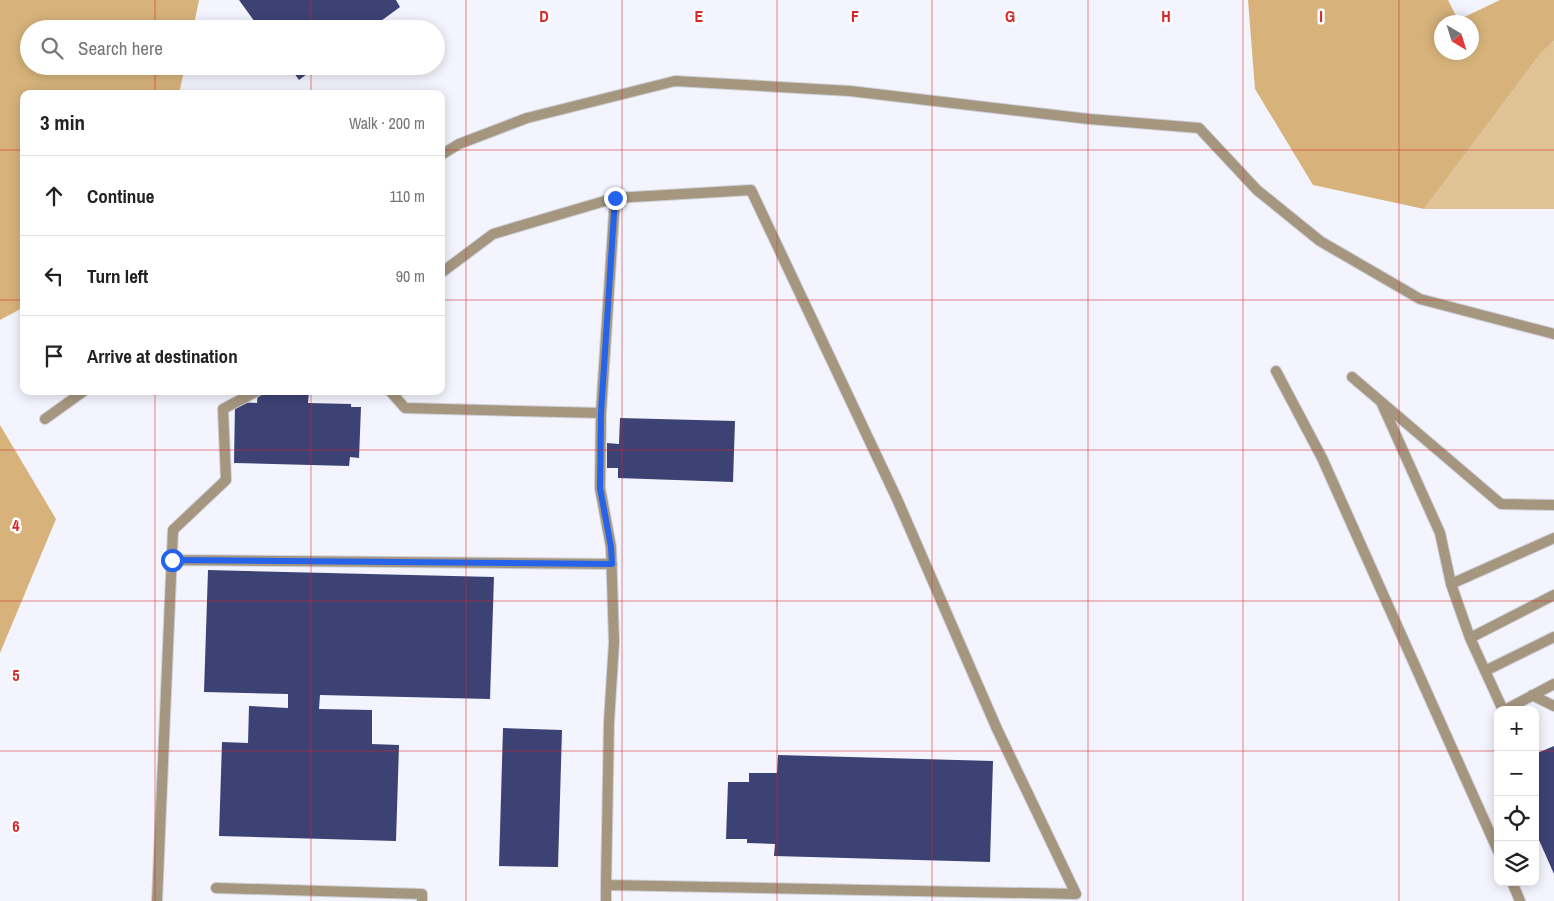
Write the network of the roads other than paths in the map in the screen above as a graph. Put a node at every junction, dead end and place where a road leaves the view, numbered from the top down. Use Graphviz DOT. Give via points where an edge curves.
graph roads {
  1 [pos="445,153"];
  2 [pos="615,198"];
  3 [pos="445,270"];
  4 [pos="1554,334"];
  5 [pos="1276,371"];
  6 [pos="1352,376"];
  7 [pos="78,395"];
  8 [pos="249,395"];
  9 [pos="394,395"];
  10 [pos="1381,401"];
  11 [pos="601,413"];
  12 [pos="45,419"];
  13 [pos="1554,505"];
  14 [pos="1554,538"];
  15 [pos="172,560"];
  16 [pos="612,564"];
  17 [pos="1451,584"];
  18 [pos="1554,595"];
  19 [pos="1554,637"];
  20 [pos="1470,638"];
  21 [pos="1485,671"];
  22 [pos="1554,684"];
  23 [pos="1532,695"];
  24 [pos="1502,706"];
  25 [pos="1511,706"];
  26 [pos="1554,706"];
  27 [pos="1494,842"];
  28 [pos="606,885"];
  29 [pos="1514,886"];
  30 [pos="216,888"];
  31 [pos="157,901"];
  32 [pos="422,901"];
  33 [pos="606,901"];
  34 [pos="1520,901"];
  1 -- 4 [label="lane" via="527,118 675,80 850,91 1089,119 1199,128 1257,190 1328,246 1420,299"];
  2 -- 3 [label="lane" via="492,234"];
  2 -- 11 [label="lane"];
  2 -- 28 [label="lane" via="751,190 897,499 997,728 1076,894"];
  5 -- 27 [label="lane" via="1322,458"];
  6 -- 10 [label="lane"];
  7 -- 12 [label="lane"];
  8 -- 15 [label="lane" via="223,409 226,480 172,530"];
  9 -- 11 [label="lane" via="405,408"];
  10 -- 13 [label="lane" via="1501,504"];
  10 -- 17 [label="lane" via="1440,533"];
  11 -- 16 [label="lane" via="600,488"];
  14 -- 17 [label="lane"];
  15 -- 16 [label="lane"];
  15 -- 31 [label="lane"];
  16 -- 28 [label="lane" via="614,642"];
  17 -- 20 [label="lane"];
  18 -- 20 [label="lane"];
  19 -- 21 [label="lane"];
  20 -- 21 [label="lane"];
  21 -- 24 [label="lane"];
  22 -- 23 [label="lane"];
  23 -- 25 [label="lane"];
  23 -- 26 [label="lane"];
  28 -- 33 [label="lane"];
  29 -- 34 [label="lane"];
  30 -- 32 [label="lane" via="422,894"];
}
